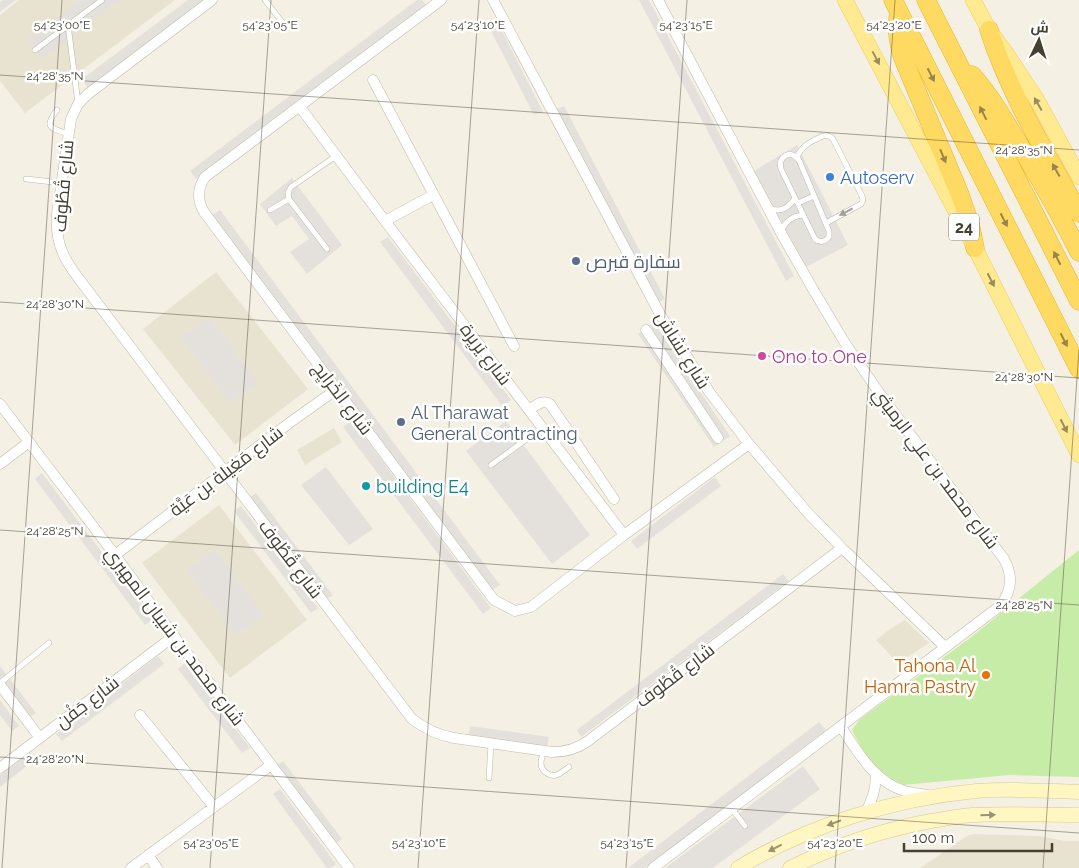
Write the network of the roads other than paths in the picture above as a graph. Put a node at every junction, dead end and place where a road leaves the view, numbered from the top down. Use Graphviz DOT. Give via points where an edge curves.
graph roads {
  1 [pos="102,0"];
  2 [pos="212,0"];
  3 [pos="265,0"];
  4 [pos="441,0"];
  5 [pos="493,0"];
  6 [pos="658,0"];
  7 [pos="845,0"];
  8 [pos="926,0"];
  9 [pos="973,0"];
  10 [pos="896,6"];
  11 [pos="282,22"];
  12 [pos="68,25"];
  13 [pos="989,30"];
  14 [pos="35,50"];
  15 [pos="959,64"];
  16 [pos="373,80"];
  17 [pos="78,104"];
  18 [pos="300,107"];
  19 [pos="57,110"];
  20 [pos="68,134"];
  21 [pos="336,156"];
  22 [pos="797,157"];
  23 [pos="1079,177"];
  24 [pos="26,179"];
  25 [pos="62,183"];
  26 [pos="433,194"];
  27 [pos="814,196"];
  28 [pos="289,198"];
  29 [pos="796,201"];
  30 [pos="768,207"];
  31 [pos="270,210"];
  32 [pos="1079,213"];
  33 [pos="803,215"];
  34 [pos="385,221"];
  35 [pos="826,223"];
  36 [pos="781,233"];
  37 [pos="976,248"];
  38 [pos="327,249"];
  39 [pos="1079,252"];
  40 [pos="1079,301"];
  41 [pos="646,330"];
  42 [pos="514,346"];
  43 [pos="1079,369"];
  44 [pos="698,376"];
  45 [pos="683,386"];
  46 [pos="337,389"];
  47 [pos="0,404"];
  48 [pos="528,410"];
  49 [pos="542,428"];
  50 [pos="718,438"];
  51 [pos="29,442"];
  52 [pos="749,444"];
  53 [pos="1079,456"];
  54 [pos="0,464"];
  55 [pos="491,465"];
  56 [pos="592,467"];
  57 [pos="226,472"];
  58 [pos="577,474"];
  59 [pos="614,499"];
  60 [pos="624,535"];
  61 [pos="842,548"];
  62 [pos="115,555"];
  63 [pos="174,636"];
  64 [pos="50,643"];
  65 [pos="946,647"];
  66 [pos="0,684"];
  67 [pos="140,715"];
  68 [pos="841,727"];
  69 [pos="40,738"];
  70 [pos="491,744"];
  71 [pos="543,751"];
  72 [pos="271,765"];
  73 [pos="569,767"];
  74 [pos="0,768"];
  75 [pos="876,774"];
  76 [pos="489,778"];
  77 [pos="1079,792"];
  78 [pos="940,796"];
  79 [pos="214,807"];
  80 [pos="732,810"];
  81 [pos="865,813"];
  82 [pos="1079,815"];
  83 [pos="744,826"];
  84 [pos="148,855"];
  85 [pos="131,868"];
  86 [pos="157,868"];
  87 [pos="349,868"];
  88 [pos="653,868"];
  89 [pos="738,868"];
  90 [pos="790,868"];
  1 -- 12 [label="lane"];
  2 -- 17 [label="street, شارع قُطُوف"];
  3 -- 11 [label="lane"];
  4 -- 18 [label="street, شارع الخَرايِج"];
  5 -- 44 [label="street, شارع نشاش" via="661,316"];
  6 -- 30 [label="street, شارع محمد بن علي الرميثي"];
  7 -- 37 [label="main road, 24, one-way"];
  8 -- 15 [label="highway"];
  9 -- 13 [label="main road"];
  10 -- 37 [label="highway, one-way" via="903,58 963,202"];
  10 -- 43 [label="highway, 24, one-way"];
  12 -- 14 [label="lane"];
  12 -- 17 [label="lane"];
  23 -- 13 [label="main road, one-way" via="1037,100"];
  32 -- 13 [label="highway, one-way" via="1013,91"];
  15 -- 39 [label="highway" via="981,85 999,110"];
  40 -- 15 [label="highway, one-way"];
  16 -- 26 [label="street, شارع يَريِرة"];
  17 -- 20 [label="street, شارع قُطُوف"];
  18 -- 21 [label="street, شارع يَريِرة"];
  18 -- 46 [label="street, شارع الخَرايِج" via="205,177 198,198 204,212"];
  19 -- 20 [label="lane" via="50,119 50,126"];
  20 -- 25 [label="street, شارع قُطُوف"];
  21 -- 28 [label="lane" via="291,186"];
  21 -- 34 [label="street, شارع يَريِرة"];
  22 -- 27 [label="lane"];
  22 -- 29 [label="lane" via="786,155 780,162"];
  22 -- 35 [label="lane, one-way" via="806,144 823,136 831,137 862,196 862,204"];
  24 -- 25 [label="lane"];
  25 -- 57 [label="street, شارع قُطُوف" via="56,226 66,260"];
  26 -- 34 [label="street"];
  26 -- 42 [label="street, شارع يَريِرة"];
  27 -- 29 [label="lane"];
  27 -- 35 [label="lane"];
  28 -- 31 [label="lane"];
  28 -- 38 [label="lane"];
  29 -- 30 [label="lane" via="780,210"];
  29 -- 33 [label="lane"];
  30 -- 36 [label="street, شارع محمد بن علي الرميثي"];
  33 -- 35 [label="lane" via="819,241 829,237"];
  33 -- 36 [label="lane" via="791,218"];
  34 -- 48 [label="street, شارع يَريِرة"];
  36 -- 65 [label="street, شارع محمد بن علي الرميثي" via="845,343 1010,572 1010,586 1000,606"];
  37 -- 53 [label="main road, 24, one-way"];
  41 -- 45 [label="street"];
  44 -- 45 [label="street"];
  44 -- 52 [label="street, شارع نشاش"];
  45 -- 50 [label="street"];
  46 -- 57 [label="street, شارع مَغِيلة بن عَيَّة"];
  46 -- 60 [label="street, شارع الخَرايِج" via="494,600 515,611 531,607"];
  47 -- 51 [label="street, شارع محمد بن شيبان المهيري"];
  48 -- 49 [label="street, شارع يَريِرة"];
  48 -- 56 [label="street" via="542,402 550,404"];
  49 -- 55 [label="lane"];
  49 -- 58 [label="street, شارع يَريِرة"];
  51 -- 54 [label="street"];
  51 -- 62 [label="street, شارع محمد بن شيبان المهيري"];
  52 -- 60 [label="street, شارع الخَرايِج"];
  52 -- 61 [label="street, شارع نشاش"];
  56 -- 58 [label="street"];
  56 -- 59 [label="street"];
  57 -- 62 [label="street, شارع مَغِيلة بن عَيَّة"];
  57 -- 70 [label="street, شارع قُطُوف" via="412,719 442,736"];
  58 -- 60 [label="street, شارع يَريِرة"];
  61 -- 65 [label="street, شارع نشاش"];
  61 -- 71 [label="street, شارع قُطُوف" via="588,741 572,750"];
  62 -- 63 [label="street, شارع محمد بن شيبان المهيري"];
  63 -- 69 [label="street, شارع جَفْن"];
  63 -- 72 [label="street, شارع محمد بن شيبان المهيري"];
  64 -- 66 [label="lane"];
  65 -- 68 [label="street, شارع محمد بن علي الرميثي"];
  66 -- 69 [label="street"];
  67 -- 79 [label="street"];
  68 -- 75 [label="street"];
  68 -- 80 [label="street, شارع محمد بن علي الرميثي"];
  69 -- 74 [label="street, شارع جَفْن"];
  70 -- 71 [label="street, شارع قُطُوف"];
  70 -- 76 [label="lane"];
  71 -- 73 [label="lane" via="542,768 548,774 556,775"];
  72 -- 79 [label="street"];
  72 -- 87 [label="street, شارع محمد بن شيبان المهيري"];
  75 -- 78 [label="street" via="907,792"];
  75 -- 81 [label="street" via="875,791"];
  77 -- 78 [label="main road" via="1016,790"];
  78 -- 81 [label="main road"];
  79 -- 84 [label="street"];
  80 -- 83 [label="lane"];
  80 -- 88 [label="street, شارع محمد بن علي الرميثي"];
  81 -- 89 [label="main road, one-way" via="814,830"];
  90 -- 82 [label="main road, one-way" via="824,852 915,824 971,815"];
  84 -- 85 [label="street"];
  84 -- 86 [label="street"];
}
